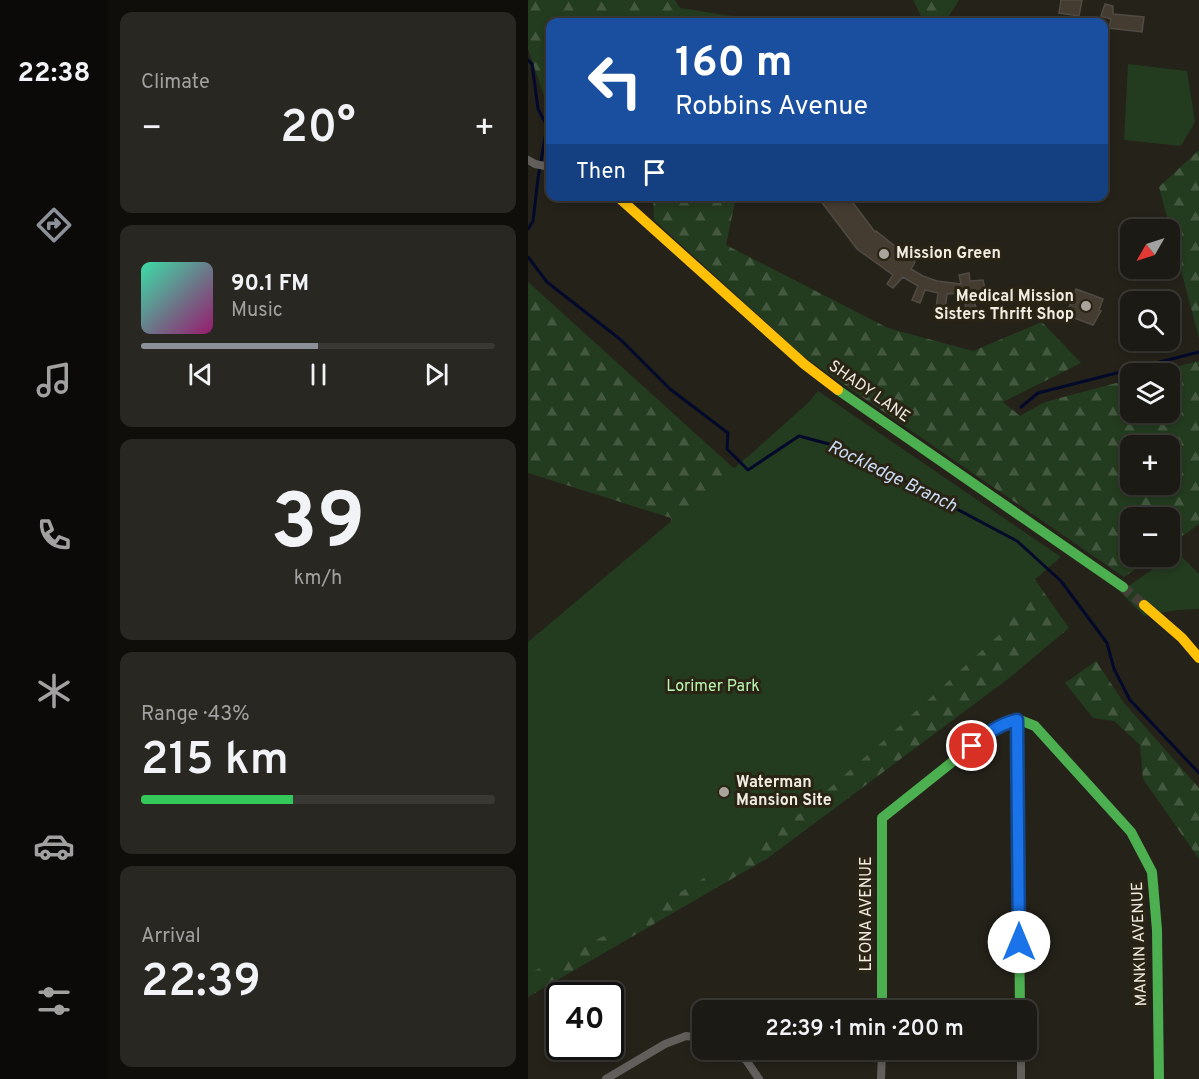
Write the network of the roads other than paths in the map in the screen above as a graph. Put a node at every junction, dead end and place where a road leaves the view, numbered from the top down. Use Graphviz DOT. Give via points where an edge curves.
graph roads {
  1 [pos="531,162"];
  2 [pos="546,166"];
  3 [pos="623,201"];
  4 [pos="1123,587"];
  5 [pos="1144,605"];
  6 [pos="1199,658"];
  7 [pos="1017,720"];
  8 [pos="882,1000"];
  9 [pos="1020,1000"];
  10 [pos="692,1037"];
  11 [pos="746,1060"];
  12 [pos="882,1060"];
  13 [pos="1020,1060"];
  14 [pos="606,1079"];
  15 [pos="759,1079"];
  16 [pos="882,1079"];
  17 [pos="1021,1079"];
  18 [pos="1159,1079"];
  1 -- 2 [label="street"];
  3 -- 4 [label="street, SHADY LANE" via="830,385"];
  5 -- 6 [label="street"];
  7 -- 8 [label="street, LEONA AVENUE" via="987,734 882,818"];
  7 -- 9 [label="street"];
  7 -- 18 [label="street, MANKIN AVENUE" via="1035,726 1131,832 1152,872 1157,930"];
  10 -- 14 [label="street" via="666,1043"];
  11 -- 15 [label="street"];
  12 -- 16 [label="street"];
  13 -- 17 [label="street"];
}
